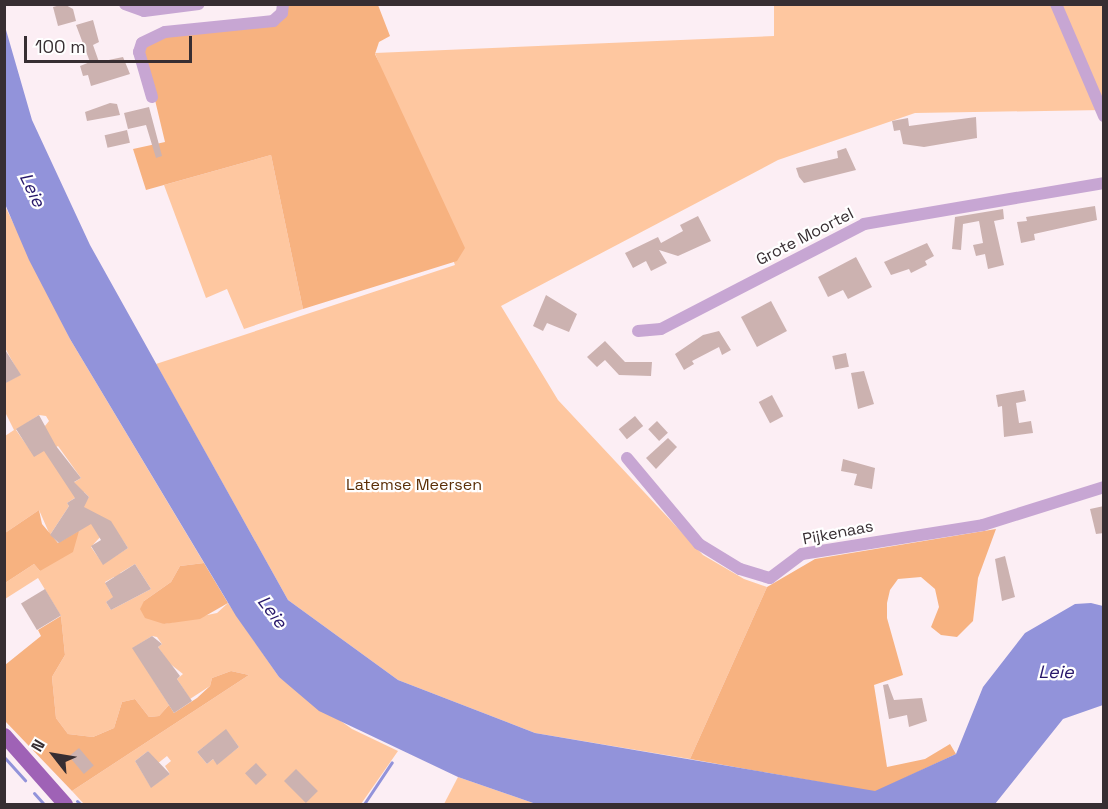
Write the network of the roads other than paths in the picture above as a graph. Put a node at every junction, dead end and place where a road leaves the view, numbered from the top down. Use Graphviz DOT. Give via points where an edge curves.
graph roads {
  1 [pos="125,4"];
  2 [pos="198,4"];
  3 [pos="283,4"];
  4 [pos="1056,4"];
  5 [pos="152,97"];
  6 [pos="1104,116"];
  7 [pos="1104,183"];
  8 [pos="638,331"];
  9 [pos="627,458"];
  10 [pos="1104,487"];
  11 [pos="4,735"];
  12 [pos="65,804"];
  1 -- 2 [label="street" via="144,11"];
  3 -- 5 [label="street" via="282,13 273,21 151,37 139,52"];
  4 -- 6 [label="street"];
  7 -- 8 [label="street, Grote Moortel" via="864,224 662,329"];
  9 -- 10 [label="street, Pijkenaas" via="699,544 740,569 770,578 802,554 1000,521"];
  11 -- 12 [label="main road"];
}
